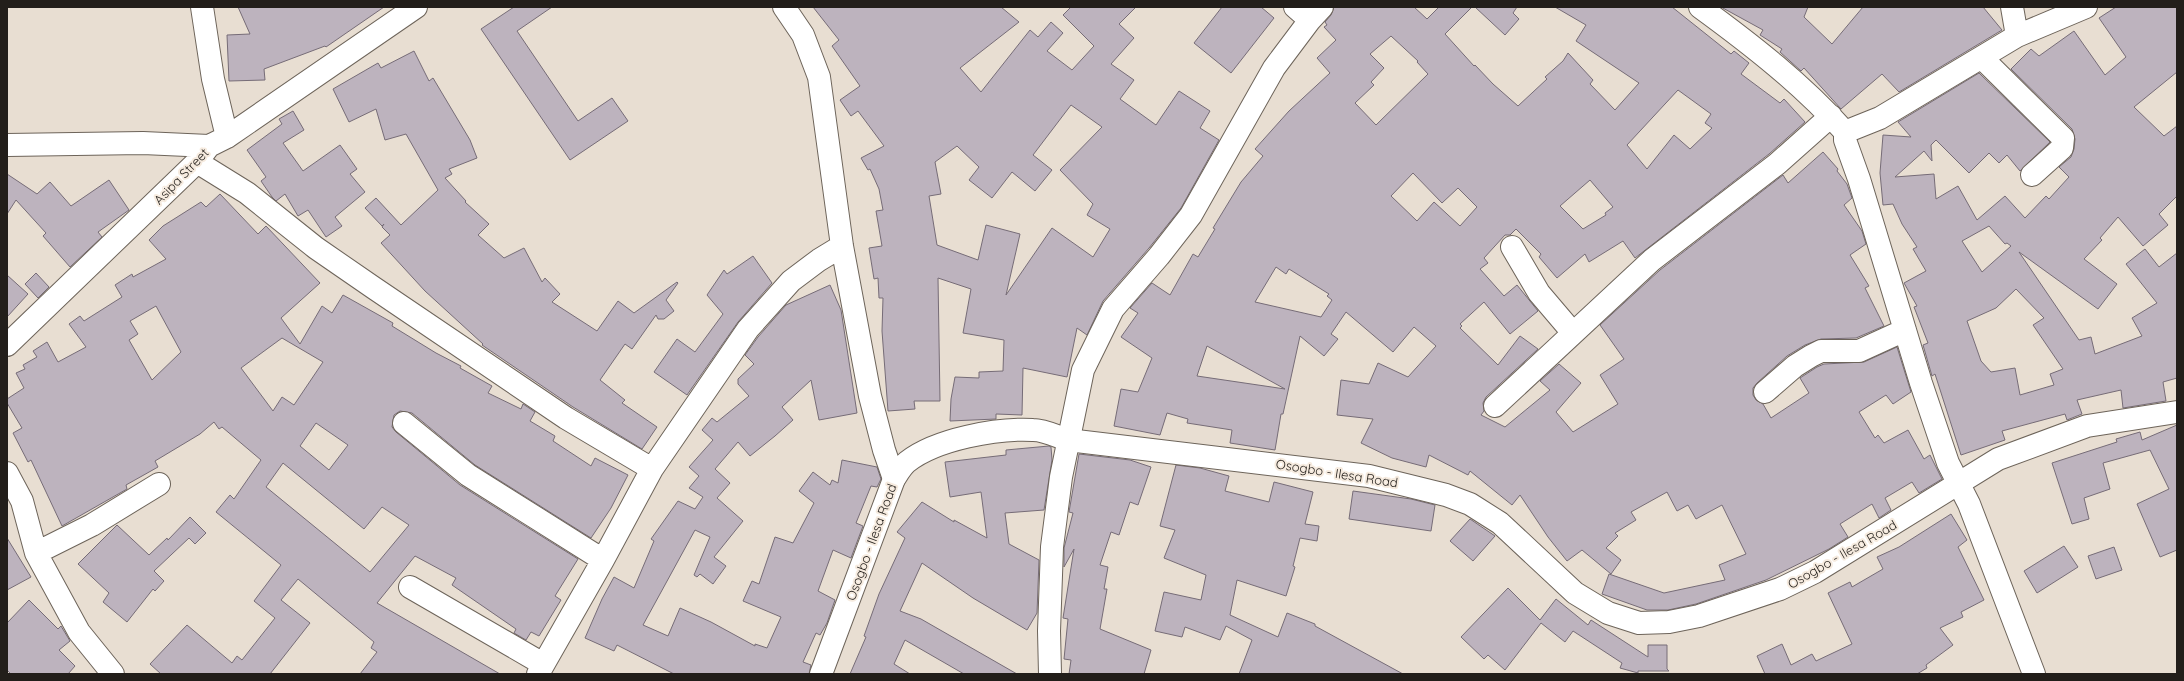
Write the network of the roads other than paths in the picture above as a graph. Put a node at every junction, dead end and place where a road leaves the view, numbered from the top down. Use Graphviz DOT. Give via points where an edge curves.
graph roads {
  1 [pos="202,7"];
  2 [pos="416,7"];
  3 [pos="784,7"];
  4 [pos="1700,7"];
  5 [pos="2012,7"];
  6 [pos="2086,7"];
  7 [pos="1309,11"];
  8 [pos="2017,36"];
  9 [pos="1982,58"];
  10 [pos="1831,116"];
  11 [pos="1845,132"];
  12 [pos="7,145"];
  13 [pos="211,148"];
  14 [pos="2032,175"];
  15 [pos="842,246"];
  16 [pos="1512,247"];
  17 [pos="1905,330"];
  18 [pos="1573,332"];
  19 [pos="7,345"];
  20 [pos="1765,392"];
  21 [pos="1495,406"];
  22 [pos="2177,412"];
  23 [pos="404,422"];
  24 [pos="1068,440"];
  25 [pos="652,469"];
  26 [pos="7,473"];
  27 [pos="894,479"];
  28 [pos="1958,482"];
  29 [pos="159,484"];
  30 [pos="14,505"];
  31 [pos="36,553"];
  32 [pos="603,560"];
  33 [pos="410,587"];
  34 [pos="541,669"];
  35 [pos="113,674"];
  36 [pos="821,674"];
  37 [pos="1050,674"];
  38 [pos="2034,674"];
  1 -- 13 [label="street" via="213,79"];
  2 -- 13 [label="street, Asipa Street"];
  3 -- 15 [label="street" via="803,35 819,76"];
  4 -- 10 [label="street" via="1768,58"];
  5 -- 8 [label="street"];
  6 -- 8 [label="street"];
  7 -- 24 [label="street" via="1191,215 1112,309 1084,370"];
  8 -- 9 [label="street"];
  9 -- 11 [label="street" via="1880,118"];
  9 -- 14 [label="street" via="2063,138 2062,148"];
  10 -- 11 [label="street"];
  10 -- 18 [label="street" via="1777,164 1652,260"];
  11 -- 17 [label="street" via="1845,140"];
  12 -- 13 [label="street" via="143,143"];
  13 -- 19 [label="street, Asipa Street"];
  13 -- 25 [label="street" via="246,193 316,248 566,418"];
  15 -- 25 [label="street" via="791,281 748,329"];
  15 -- 27 [label="street" via="870,396"];
  16 -- 18 [label="street" via="1539,294"];
  17 -- 20 [label="street" via="1859,351 1821,352 1811,356"];
  17 -- 28 [label="street" via="1948,463"];
  18 -- 21 [label="street"];
  22 -- 28 [label="street, Osogbo - Ilesa Road" via="2087,426 1998,460"];
  23 -- 32 [label="street" via="468,475"];
  24 -- 27 [label="street, Osogbo - Ilesa Road" via="1035,430 1005,431 950,441 907,462"];
  24 -- 28 [label="street, Osogbo - Ilesa Road" via="1369,476 1446,495 1470,504 1500,523 1575,593 1608,613 1639,623 1669,622 1699,616 1780,589 1815,572"];
  24 -- 37 [label="street" via="1052,548"];
  25 -- 32 [label="street"];
  26 -- 30 [label="street"];
  27 -- 36 [label="street, Osogbo - Ilesa Road"];
  28 -- 38 [label="street" via="1970,504"];
  29 -- 31 [label="street" via="92,525"];
  30 -- 31 [label="street"];
  31 -- 35 [label="street" via="79,632"];
  32 -- 34 [label="street"];
  33 -- 34 [label="street"];
}
